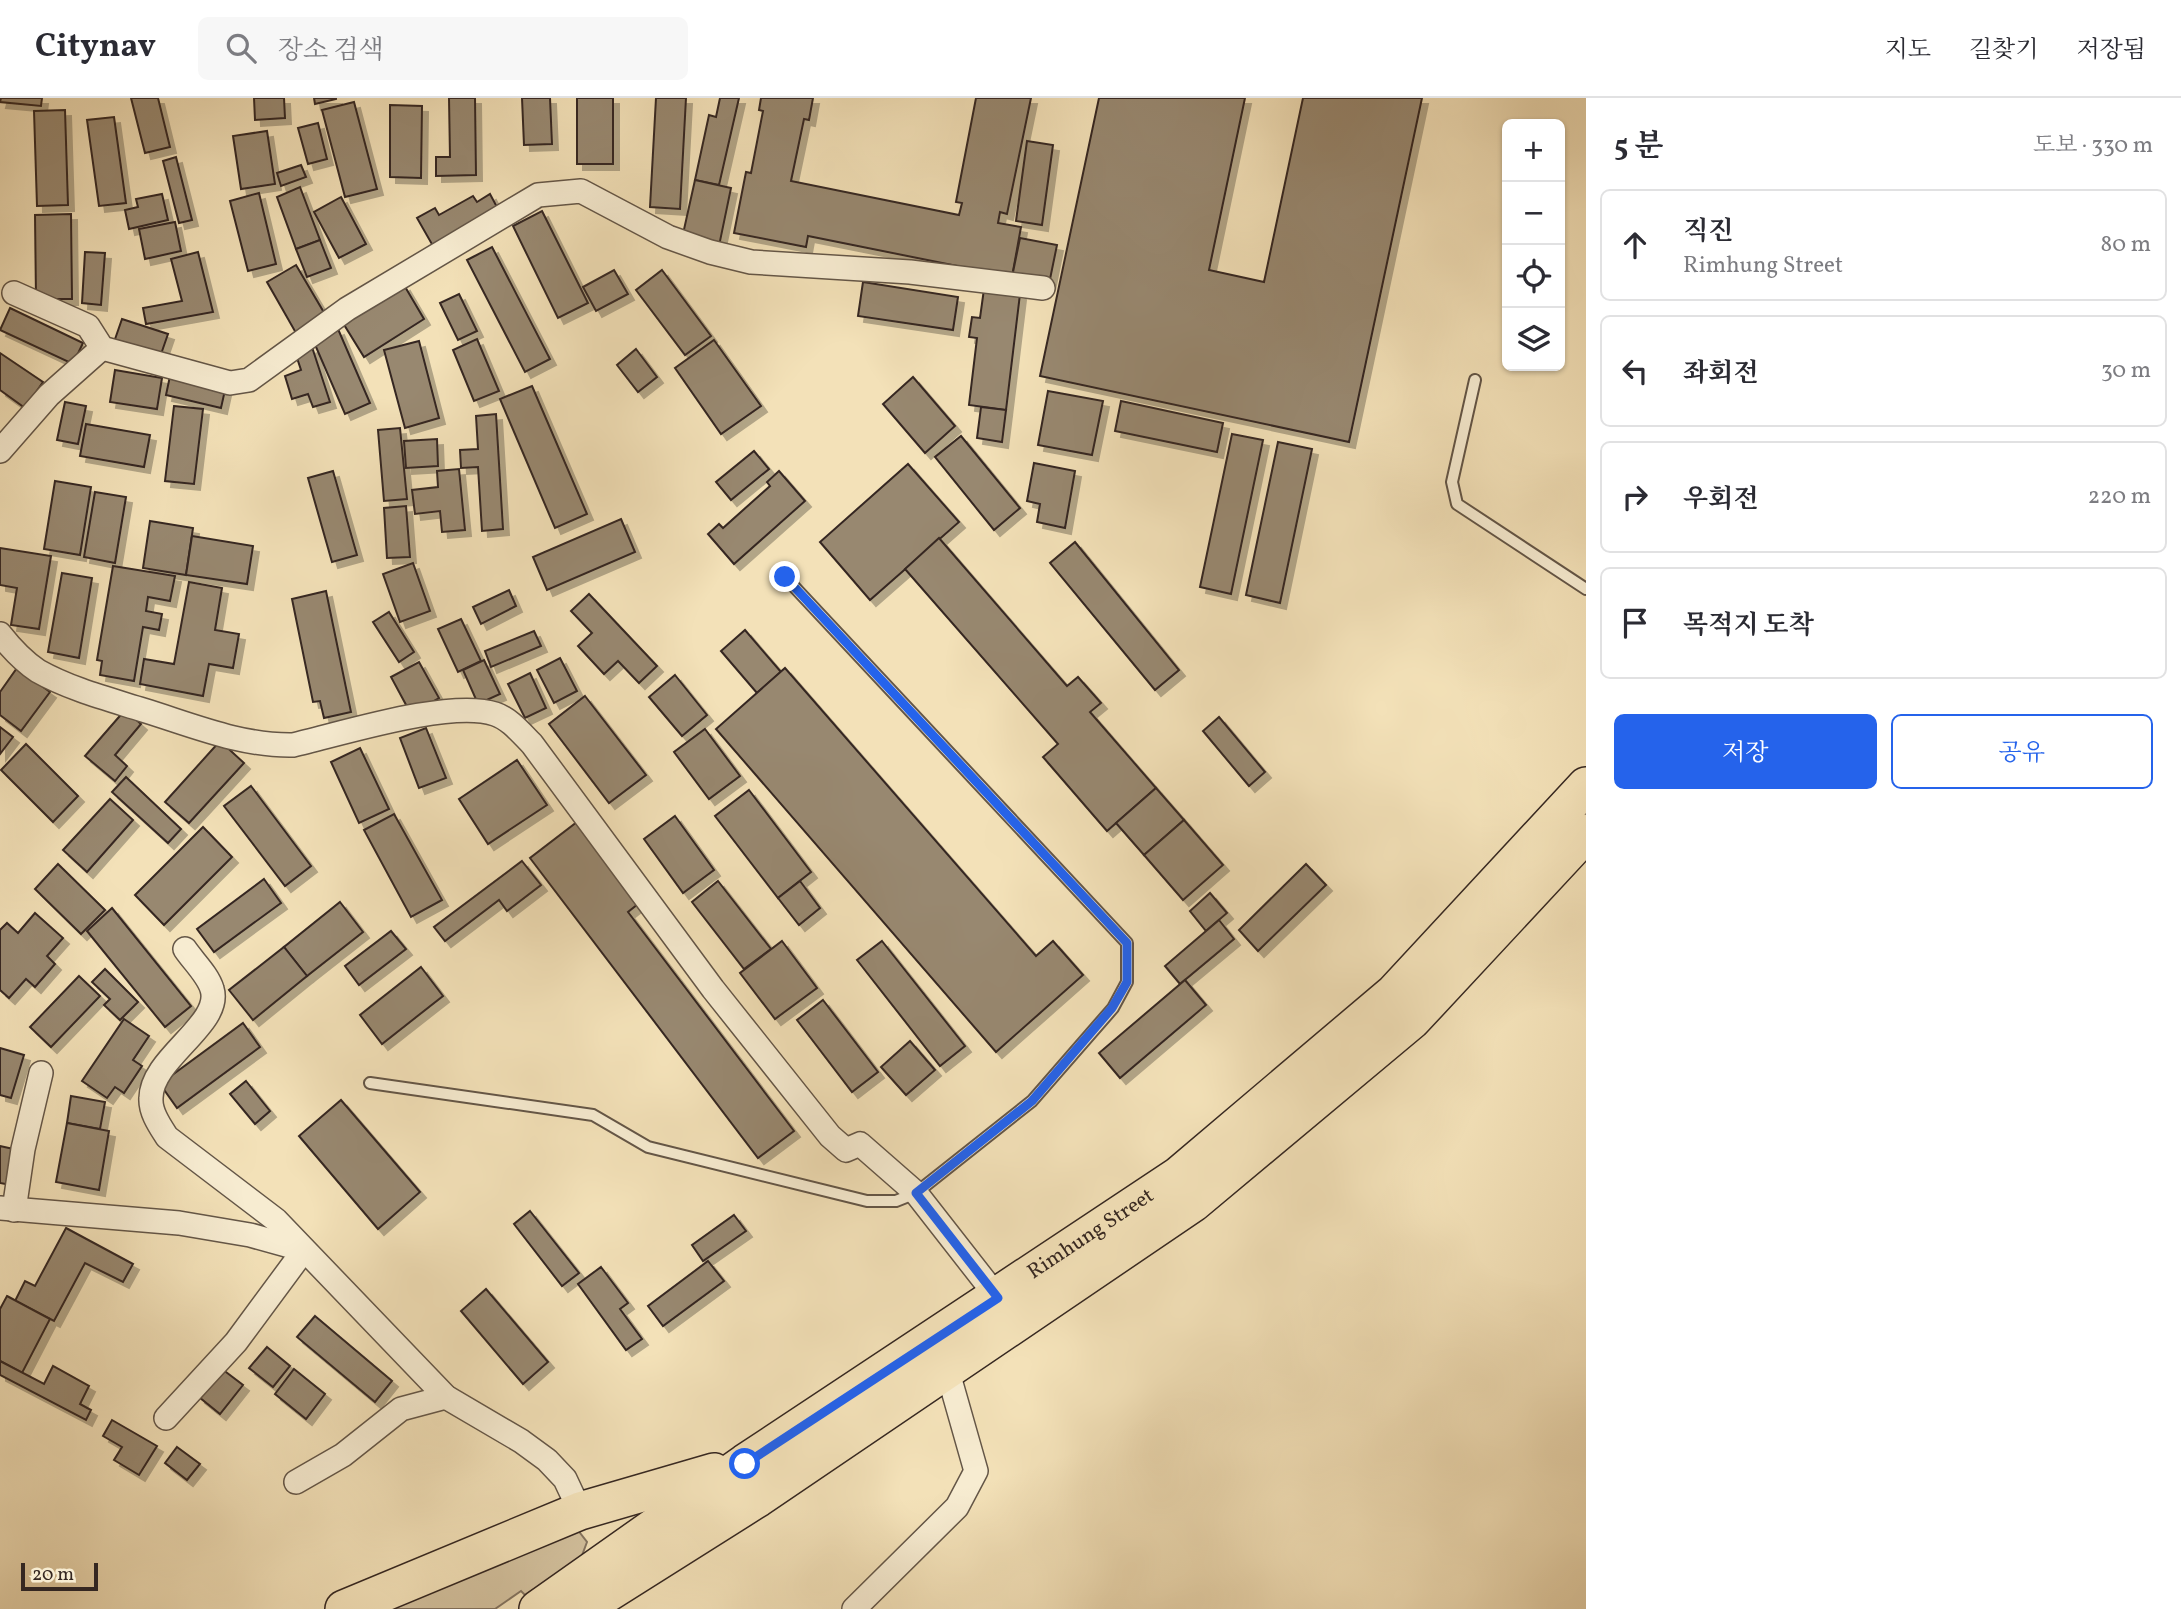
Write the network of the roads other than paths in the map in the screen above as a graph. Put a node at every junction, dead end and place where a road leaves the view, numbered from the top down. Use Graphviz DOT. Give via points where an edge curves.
graph roads {
  1 [pos="1044,288"];
  2 [pos="14,293"];
  3 [pos="102,348"];
  4 [pos="1475,380"];
  5 [pos="0,451"];
  6 [pos="785,577"];
  7 [pos="1586,589"];
  8 [pos="0,634"];
  9 [pos="1586,786"];
  10 [pos="1586,833"];
  11 [pos="185,949"];
  12 [pos="41,1073"];
  13 [pos="370,1083"];
  14 [pos="916,1193"];
  15 [pos="7,1209"];
  16 [pos="304,1250"];
  17 [pos="998,1298"];
  18 [pos="947,1369"];
  19 [pos="446,1397"];
  20 [pos="166,1419"];
  21 [pos="745,1464"];
  22 [pos="296,1482"];
  23 [pos="580,1511"];
  24 [pos="591,1605"];
  25 [pos="344,1609"];
  26 [pos="538,1609"];
  27 [pos="854,1609"];
  1 -- 3 [label="street" via="910,272 751,262 668,237 581,191 561,191 538,195 369,295 249,380 230,383"];
  2 -- 3 [label="street" via="88,326"];
  3 -- 5 [label="street" via="49,394"];
  4 -- 7 [label="lane" via="1452,482 1457,504"];
  6 -- 14 [label="lane" via="1127,943 1127,982 1112,1008 1032,1101"];
  8 -- 14 [label="street" via="38,670 89,693 269,746 293,746 446,711 475,710 509,722 532,744 713,989 830,1136 846,1150 860,1143"];
  9 -- 17 [label="main road, Rimhung Street" via="1394,993 1178,1176"];
  10 -- 18 [label="main road, Rimhung Street" via="1401,1028 1193,1203"];
  11 -- 16 [label="street" via="212,988 213,1003 155,1079 150,1099 156,1120 167,1137 276,1220"];
  12 -- 15 [label="street"];
  13 -- 14 [label="lane" via="593,1115 648,1147 867,1201 895,1201"];
  14 -- 17 [label="street"];
  15 -- 16 [label="street" via="179,1223"];
  16 -- 19 [label="street"];
  16 -- 20 [label="street" via="236,1342"];
  17 -- 21 [label="main road, Rimhung Street"];
  18 -- 24 [label="main road, Rimhung Street"];
  18 -- 27 [label="street" via="976,1471 957,1507"];
  19 -- 22 [label="street" via="401,1409 343,1455"];
  19 -- 23 [label="street" via="547,1460 565,1479"];
  21 -- 23 [label="main road"];
  21 -- 26 [label="main road, Rimhung Street"];
  23 -- 25 [label="main road"];
}
